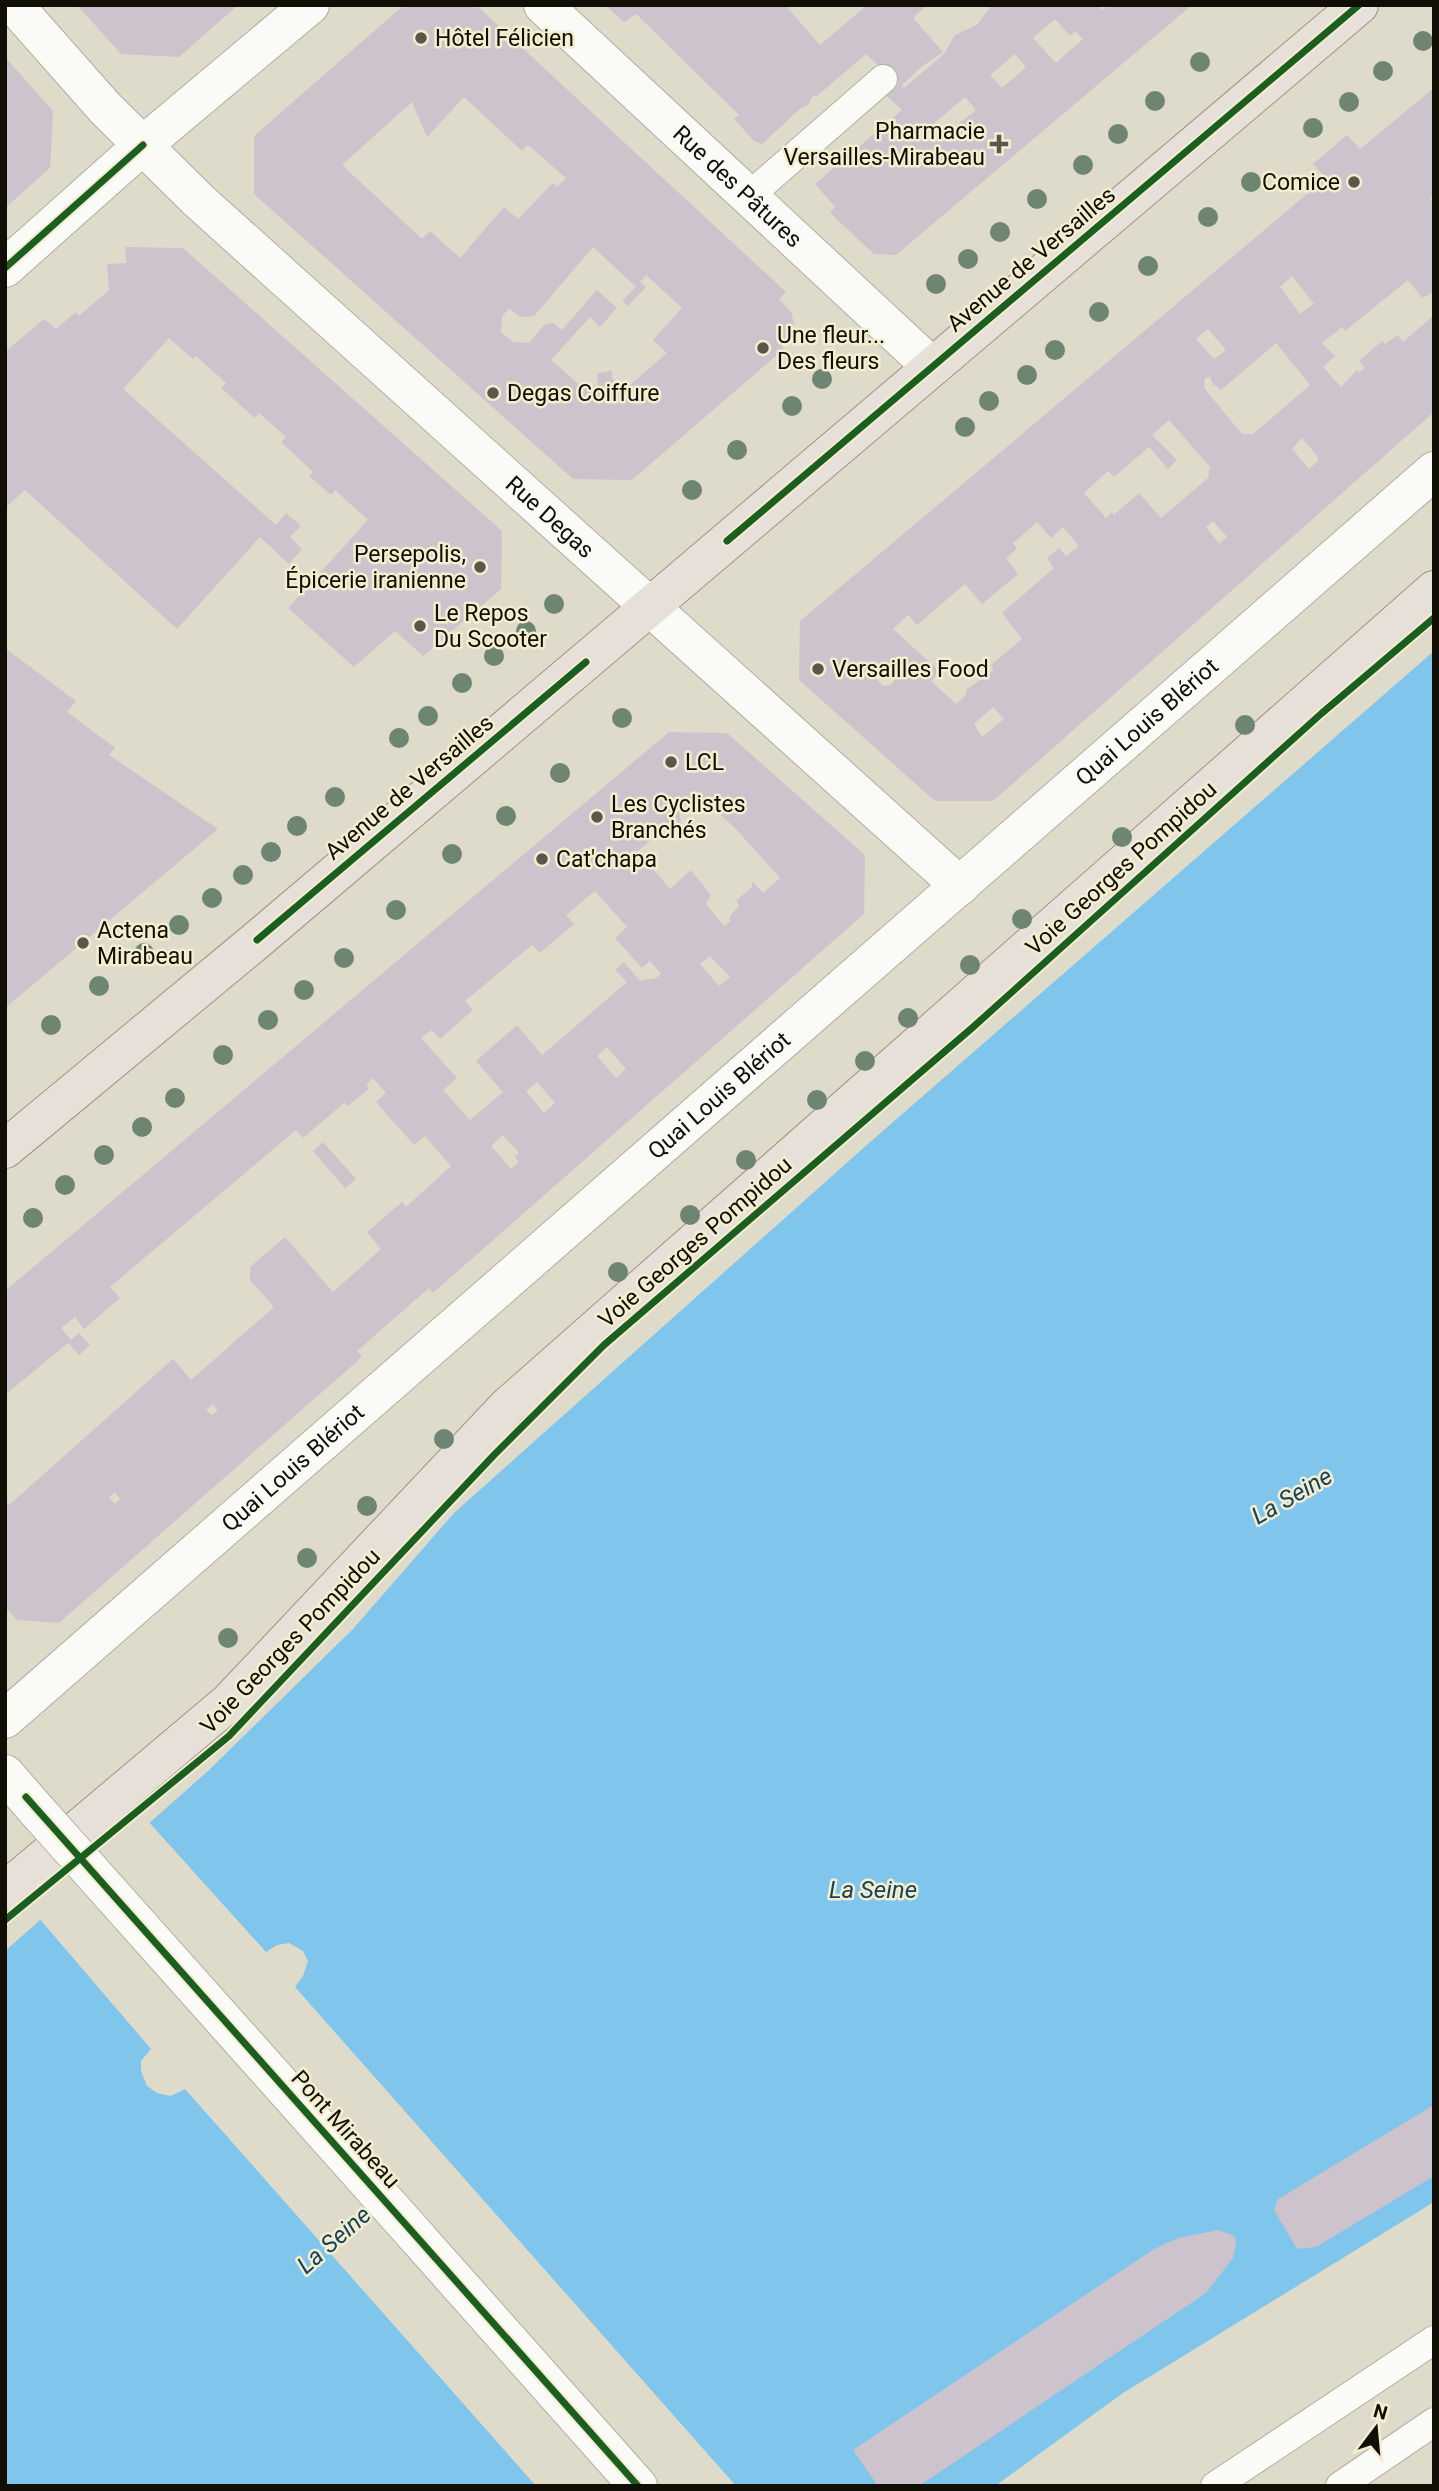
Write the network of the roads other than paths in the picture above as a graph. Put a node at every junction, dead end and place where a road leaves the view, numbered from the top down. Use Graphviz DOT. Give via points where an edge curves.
graph roads {
  1 [pos="14,5"];
  2 [pos="310,5"];
  3 [pos="544,5"];
  4 [pos="1357,6"];
  5 [pos="883,79"];
  6 [pos="143,145"];
  7 [pos="749,196"];
  8 [pos="5,268"];
  9 [pos="932,368"];
  10 [pos="1434,471"];
  11 [pos="1434,590"];
  12 [pos="652,606"];
  13 [pos="960,886"];
  14 [pos="5,1149"];
  15 [pos="5,1719"];
  16 [pos="5,1774"];
  17 [pos="5,1891"];
  18 [pos="1434,2340"];
  19 [pos="1434,2422"];
  20 [pos="638,2486"];
  21 [pos="1215,2486"];
  22 [pos="1340,2486"];
  1 -- 6 [label="street, Rue Degas"];
  2 -- 6 [label="street"];
  3 -- 7 [label="street, Rue des Pâtures"];
  4 -- 9 [label="main road, Avenue de Versailles"];
  5 -- 7 [label="lane"];
  6 -- 8 [label="street"];
  6 -- 12 [label="street, Rue Degas" via="198,200"];
  7 -- 9 [label="street, Rue des Pâtures"];
  9 -- 12 [label="main road, Avenue de Versailles"];
  10 -- 13 [label="street, Quai Louis Blériot"];
  11 -- 17 [label="main road, Voie Georges Pompidou" via="507,1407 229,1702"];
  12 -- 13 [label="street, Rue Degas"];
  12 -- 14 [label="main road, Avenue de Versailles"];
  13 -- 15 [label="street, Quai Louis Blériot"];
  16 -- 20 [label="street, Pont Mirabeau, bridge"];
  18 -- 21 [label="lane"];
  19 -- 22 [label="lane"];
}
